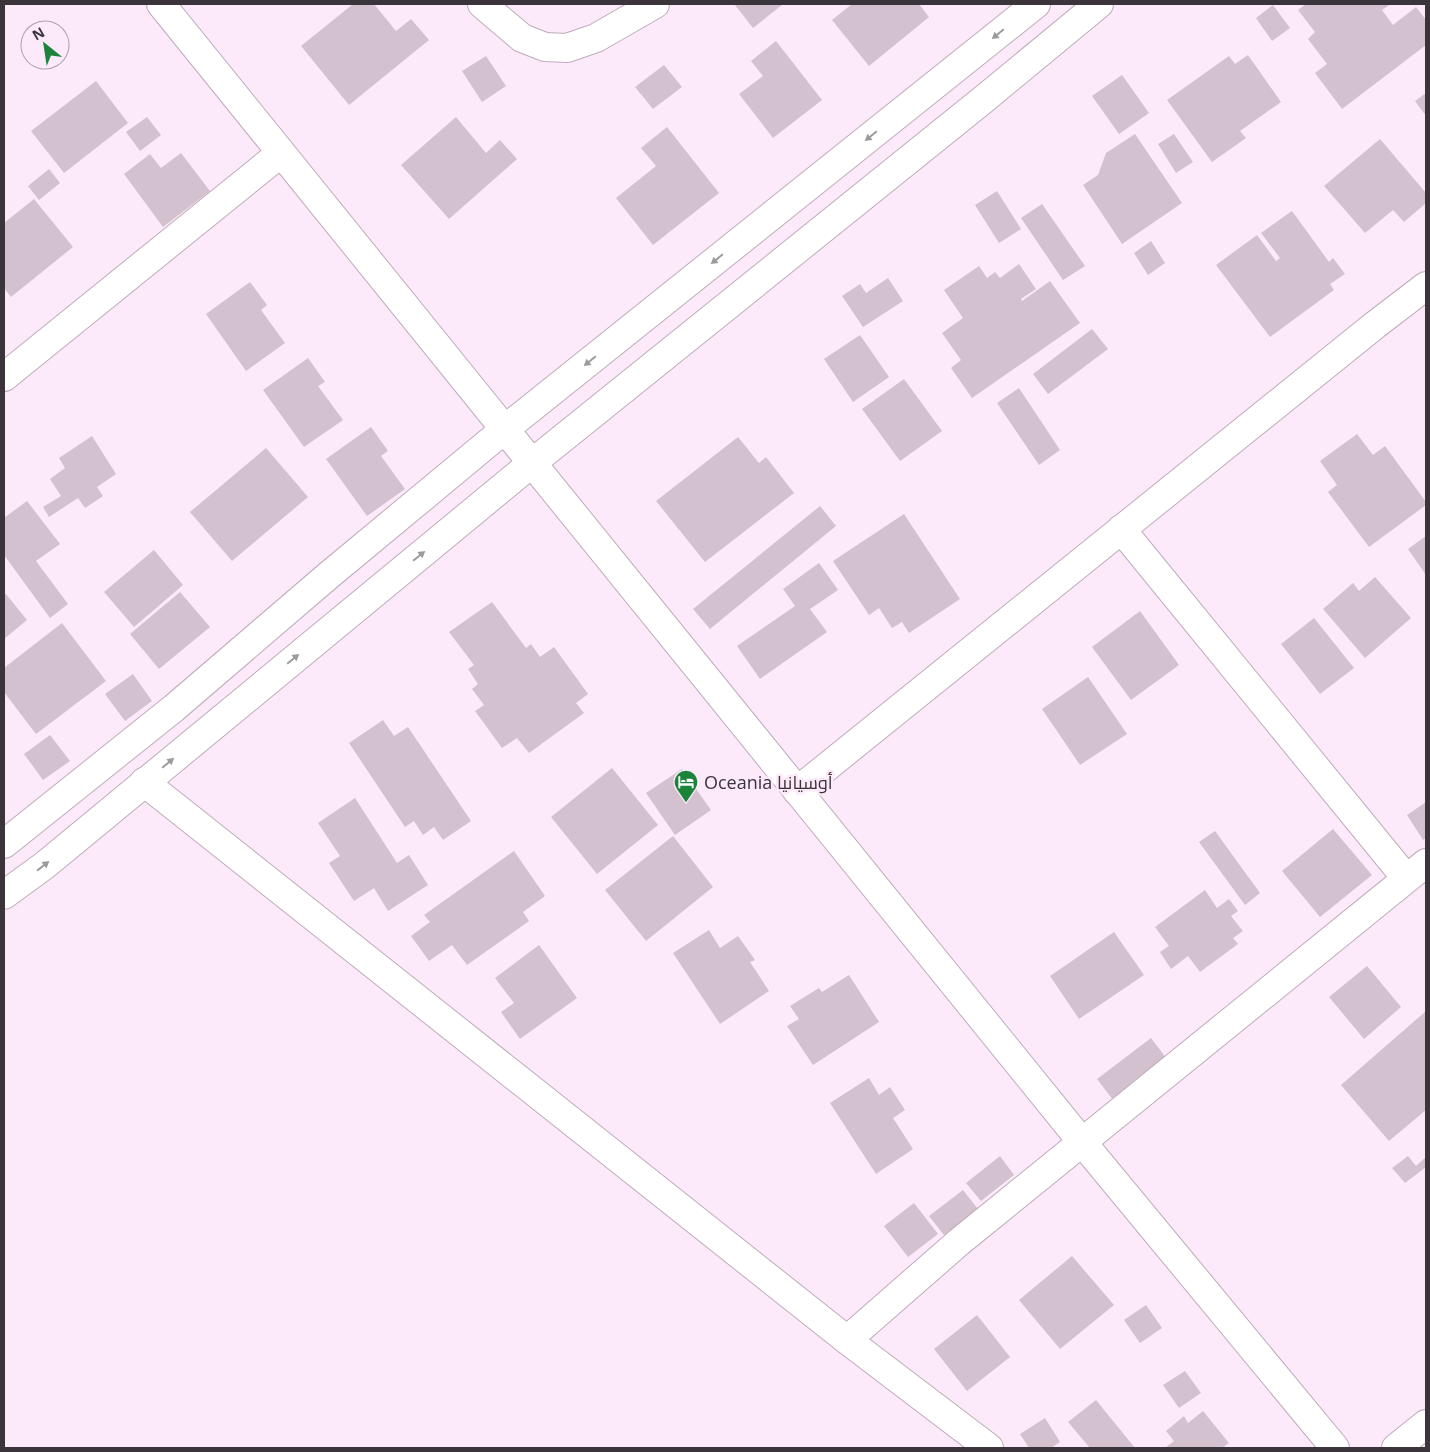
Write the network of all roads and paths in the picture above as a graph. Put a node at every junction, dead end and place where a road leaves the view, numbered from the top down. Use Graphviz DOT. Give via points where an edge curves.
graph roads {
  1 [pos="161,4"];
  2 [pos="482,4"];
  3 [pos="656,4"];
  4 [pos="1036,4"];
  5 [pos="1100,4"];
  6 [pos="281,153"];
  7 [pos="742,239"];
  8 [pos="770,271"];
  9 [pos="1426,286"];
  10 [pos="4,377"];
  11 [pos="505,429"];
  12 [pos="532,463"];
  13 [pos="1121,530"];
  14 [pos="144,782"];
  15 [pos="797,791"];
  16 [pos="4,844"];
  17 [pos="1416,871"];
  18 [pos="4,895"];
  19 [pos="1082,1142"];
  20 [pos="847,1340"];
  21 [pos="1426,1424"];
  22 [pos="989,1448"];
  23 [pos="1335,1448"];
  24 [pos="1396,1448"];
  1 -- 6 [label="street"];
  2 -- 3 [label="street" via="522,38 545,47 567,48 596,38"];
  4 -- 7 [label="street, one-way"];
  5 -- 8 [label="street"];
  6 -- 10 [label="street"];
  6 -- 11 [label="street"];
  7 -- 8 [label="street"];
  7 -- 11 [label="street, one-way"];
  8 -- 12 [label="street"];
  9 -- 13 [label="street"];
  11 -- 12 [label="street"];
  11 -- 16 [label="street" via="174,708"];
  14 -- 12 [label="street, one-way"];
  12 -- 15 [label="street"];
  13 -- 15 [label="street"];
  13 -- 17 [label="street"];
  18 -- 14 [label="street, one-way"];
  14 -- 20 [label="street"];
  15 -- 19 [label="street"];
  17 -- 19 [label="street"];
  19 -- 20 [label="street" via="959,1242"];
  19 -- 23 [label="street"];
  20 -- 22 [label="street"];
  21 -- 24 [label="street"];
}
